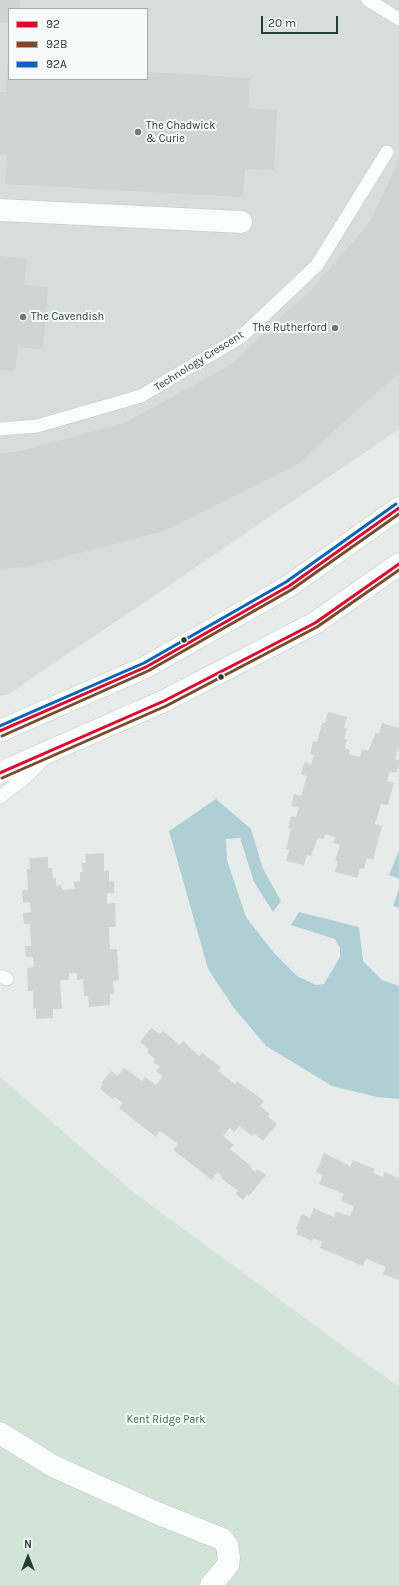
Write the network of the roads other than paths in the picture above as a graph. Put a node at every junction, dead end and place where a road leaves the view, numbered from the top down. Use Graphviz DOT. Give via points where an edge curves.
graph roads {
  1 [pos="368,0"];
  2 [pos="399,19"];
  3 [pos="387,152"];
  4 [pos="0,210"];
  5 [pos="241,222"];
  6 [pos="0,429"];
  7 [pos="399,508"];
  8 [pos="399,564"];
  9 [pos="0,731"];
  10 [pos="53,748"];
  11 [pos="0,773"];
  12 [pos="0,797"];
  13 [pos="0,1433"];
  14 [pos="211,1585"];
  1 -- 2 [label="lane"];
  3 -- 6 [label="lane, Technology Crescent" via="317,264 241,337 141,396 37,426"];
  4 -- 5 [label="main road"];
  7 -- 9 [label="main road" via="289,586 146,667"];
  8 -- 10 [label="main road" via="315,623 164,701"];
  10 -- 11 [label="main road"];
  10 -- 12 [label="lane" via="26,777"];
  13 -- 14 [label="main road" via="53,1466 222,1539 227,1544 228,1565"];
}
